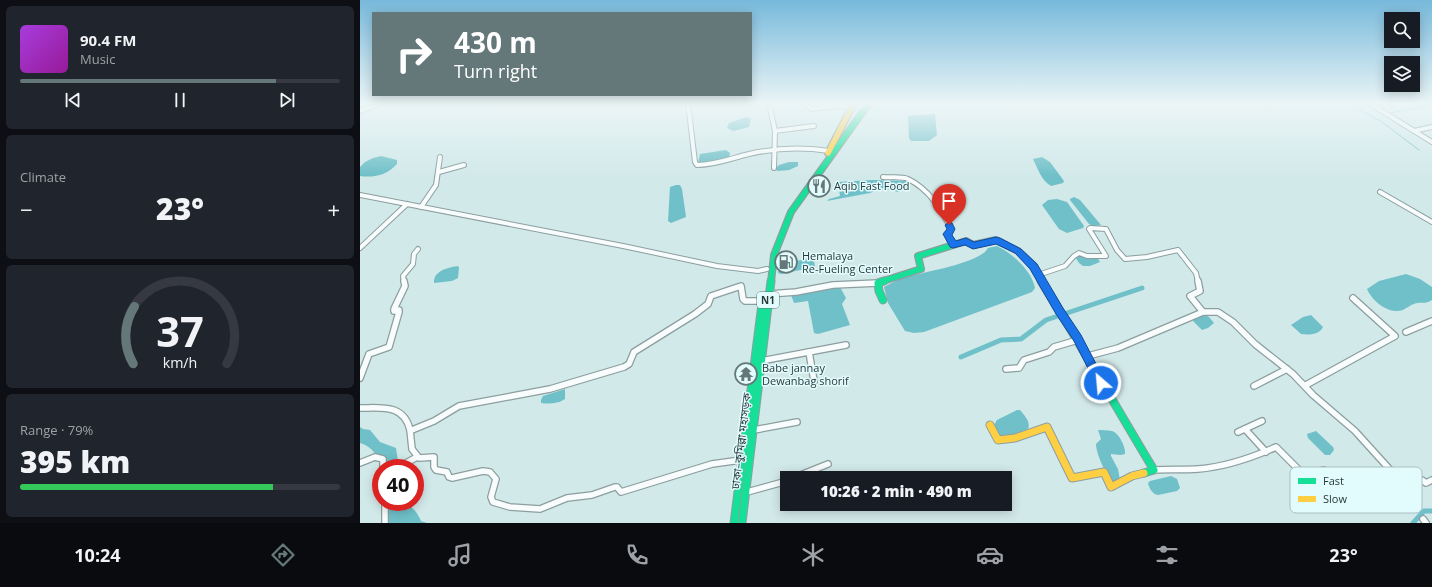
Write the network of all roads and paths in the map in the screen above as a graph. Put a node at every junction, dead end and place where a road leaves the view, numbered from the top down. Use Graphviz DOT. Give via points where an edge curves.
graph roads {
  1 [pos="692,127"];
  2 [pos="774,127"];
  3 [pos="803,127"];
  4 [pos="842,127"];
  5 [pos="852,127"];
  6 [pos="1408,127"];
  7 [pos="1427,127"];
  8 [pos="775,131"];
  9 [pos="1414,131"];
  10 [pos="1432,142"];
  11 [pos="775,150"];
  12 [pos="829,151"];
  13 [pos="440,157"];
  14 [pos="464,165"];
  15 [pos="774,168"];
  16 [pos="439,172"];
  17 [pos="883,177"];
  18 [pos="1380,192"];
  19 [pos="360,195"];
  20 [pos="407,203"];
  21 [pos="421,207"];
  22 [pos="1432,222"];
  23 [pos="953,245"];
  24 [pos="360,248"];
  25 [pos="418,249"];
  26 [pos="767,268"];
  27 [pos="1038,275"];
  28 [pos="878,283"];
  29 [pos="769,294"];
  30 [pos="1353,298"];
  31 [pos="883,300"];
  32 [pos="762,301"];
  33 [pos="1203,312"];
  34 [pos="1432,321"];
  35 [pos="1406,332"];
  36 [pos="1078,340"];
  37 [pos="846,345"];
  38 [pos="809,352"];
  39 [pos="1088,356"];
  40 [pos="760,361"];
  41 [pos="1287,369"];
  42 [pos="1006,370"];
  43 [pos="360,378"];
  44 [pos="814,381"];
  45 [pos="1306,385"];
  46 [pos="1254,386"];
  47 [pos="360,408"];
  48 [pos="1262,421"];
  49 [pos="797,422"];
  50 [pos="990,425"];
  51 [pos="1245,429"];
  52 [pos="410,430"];
  53 [pos="754,430"];
  54 [pos="1238,432"];
  55 [pos="1266,452"];
  56 [pos="417,457"];
  57 [pos="383,459"];
  58 [pos="413,459"];
  59 [pos="742,460"];
  60 [pos="360,463"];
  61 [pos="828,464"];
  62 [pos="1296,467"];
  63 [pos="1389,467"];
  64 [pos="1154,470"];
  65 [pos="810,471"];
  66 [pos="1422,480"];
  67 [pos="1432,480"];
  68 [pos="780,482"];
  69 [pos="745,492"];
  70 [pos="385,511"];
  71 [pos="385,523"];
  72 [pos="734,523"];
  73 [pos="742,523"];
  1 -- 11 [label="street" via="697,164"];
  2 -- 8 [label="street"];
  3 -- 8 [label="street"];
  4 -- 12 [label="main road, ঢাকা–কুমিল্লা মহাসড়ক / N1"];
  5 -- 29 [label="main road, ঢাকা–কুমিল্লা মহাসড়ক / N1" via="791,212 774,255"];
  6 -- 9 [label="street"];
  7 -- 9 [label="street"];
  8 -- 11 [label="street"];
  9 -- 10 [label="street"];
  11 -- 12 [label="street" via="812,148"];
  11 -- 15 [label="street"];
  12 -- 26 [label="main road, ঢাকা–কুমিল্লা মহাসড়ক / N1" via="786,212 771,247"];
  13 -- 16 [label="street"];
  14 -- 16 [label="street"];
  16 -- 21 [label="street" via="436,185"];
  17 -- 23 [label="street" via="908,179 925,189 949,225 951,229 947,234"];
  18 -- 22 [label="street"];
  19 -- 20 [label="street"];
  20 -- 21 [label="street"];
  20 -- 24 [label="street"];
  21 -- 26 [label="street" via="716,266 758,271"];
  23 -- 27 [label="main road" via="966,242 973,245 996,240 1018,251 1034,266"];
  23 -- 28 [label="main road" via="918,256 921,269"];
  25 -- 43 [label="street" via="414,254 413,264 403,276 405,286 394,309 400,312 389,347 369,354"];
  26 -- 32 [label="main road, ঢাকা–কুমিল্লা মহাসড়ক / N1"];
  27 -- 33 [label="street" via="1065,266 1080,253 1087,256 1106,256 1089,229 1103,228 1116,250 1125,259 1178,250 1196,272 1200,291 1190,296"];
  27 -- 36 [label="main road"];
  28 -- 29 [label="street" via="833,285"];
  28 -- 31 [label="main road"];
  29 -- 40 [label="main road, ঢাকা–কুমিল্লা মহাসড়ক / N1"];
  30 -- 45 [label="street" via="1395,336"];
  32 -- 52 [label="street" via="745,300 741,286 732,288 711,296 708,304 695,314 634,352 629,364 624,367 550,389 459,406 434,421"];
  32 -- 59 [label="main road, ঢাকা–কুমিল্লা মহাসড়ক / N1"];
  33 -- 39 [label="street" via="1118,348"];
  33 -- 41 [label="street" via="1216,311 1227,316 1255,344"];
  34 -- 35 [label="street"];
  36 -- 39 [label="main road"];
  36 -- 42 [label="street" via="1024,360 1019,368"];
  37 -- 38 [label="street"];
  38 -- 40 [label="street"];
  38 -- 44 [label="street"];
  39 -- 64 [label="main road" via="1101,383"];
  40 -- 53 [label="main road, ঢাকা–কুমিল্লা মহাসড়ক / N1"];
  41 -- 45 [label="street"];
  41 -- 46 [label="street"];
  45 -- 63 [label="street" via="1313,395 1359,435"];
  47 -- 52 [label="street" via="398,411 406,418"];
  48 -- 51 [label="street"];
  49 -- 53 [label="street"];
  50 -- 64 [label="main road" via="998,440 1004,441 1047,427 1072,478 1104,472 1112,487 1132,476"];
  51 -- 54 [label="street"];
  51 -- 55 [label="street"];
  52 -- 56 [label="street" via="410,445"];
  53 -- 69 [label="main road, ঢাকা–কুমিল্লা মহাসড়ক / N1"];
  55 -- 62 [label="street" via="1277,448"];
  55 -- 64 [label="street" via="1198,469"];
  56 -- 58 [label="street"];
  56 -- 59 [label="street" via="434,457 434,469 447,472 450,478 483,471 490,472 496,479 491,497 493,502 501,506 530,509 545,508 567,498 592,495 615,487 621,492 712,464"];
  57 -- 60 [label="street" via="375,456"];
  59 -- 72 [label="main road, ঢাকা–কুমিল্লা মহাসড়ক / N1"];
  61 -- 65 [label="street"];
  66 -- 67 [label="street" via="1426,483"];
  68 -- 69 [label="street"];
  69 -- 73 [label="main road, ঢাকা–কুমিল্লা মহাসড়ক / N1"];
  70 -- 71 [label="street"];
}
